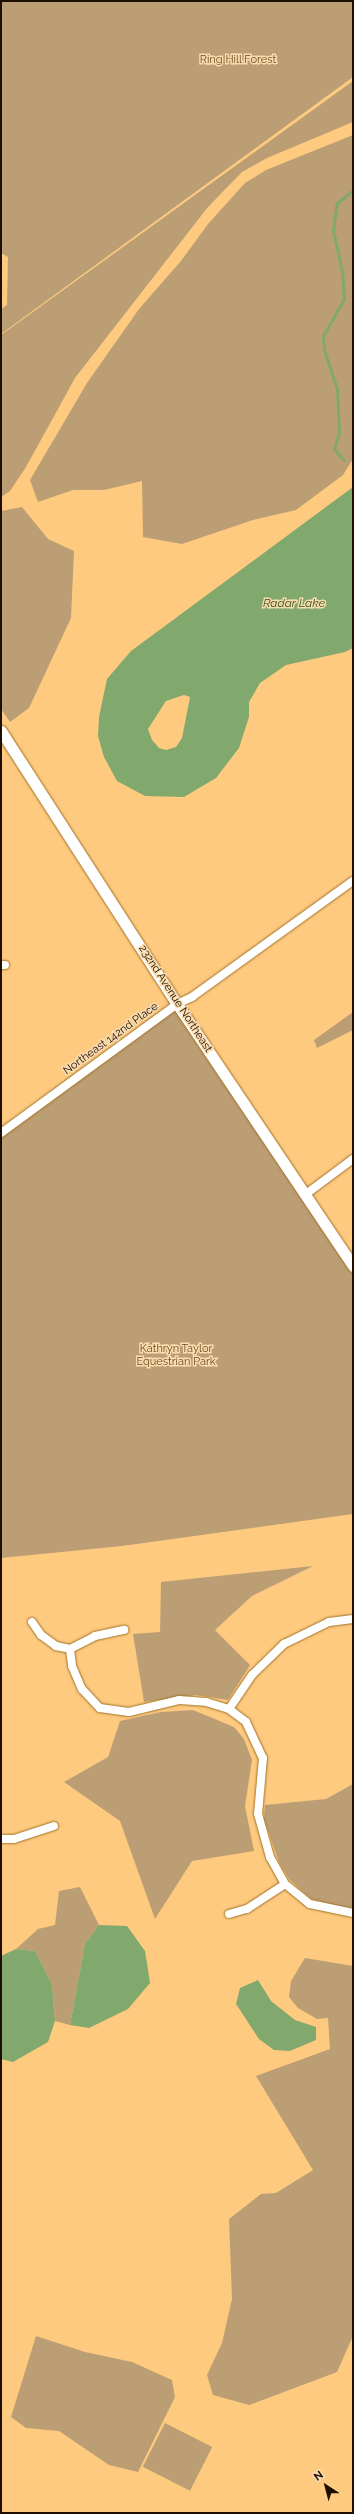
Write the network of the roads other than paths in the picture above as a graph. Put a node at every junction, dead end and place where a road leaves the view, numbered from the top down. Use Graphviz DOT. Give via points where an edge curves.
graph roads {
  1 [pos="2,733"];
  2 [pos="353,881"];
  3 [pos="177,1004"];
  4 [pos="1,1134"];
  5 [pos="353,1159"];
  6 [pos="306,1194"];
  7 [pos="353,1266"];
  8 [pos="353,1618"];
  9 [pos="32,1622"];
  10 [pos="124,1630"];
  11 [pos="70,1649"];
  12 [pos="229,1709"];
  13 [pos="54,1826"];
  14 [pos="1,1839"];
  15 [pos="285,1884"];
  16 [pos="353,1913"];
  17 [pos="229,1914"];
  1 -- 3 [label="street, 232nd Avenue Northeast"];
  2 -- 3 [label="street, Northeast 142nd Place" via="192,996"];
  3 -- 4 [label="street, Northeast 142nd Place"];
  3 -- 6 [label="street, 232nd Avenue Northeast"];
  5 -- 6 [label="street"];
  6 -- 7 [label="street, 232nd Avenue Northeast"];
  8 -- 12 [label="street" via="329,1622 284,1644 252,1675"];
  9 -- 11 [label="street" via="41,1635 56,1646"];
  10 -- 11 [label="street" via="95,1636"];
  11 -- 12 [label="street" via="72,1666 82,1689 100,1708 129,1712 178,1700 206,1702"];
  12 -- 15 [label="street" via="246,1722 263,1758 258,1814 270,1857"];
  13 -- 14 [label="street" via="14,1839"];
  15 -- 16 [label="street" via="310,1904"];
  15 -- 17 [label="street" via="248,1909"];
}
